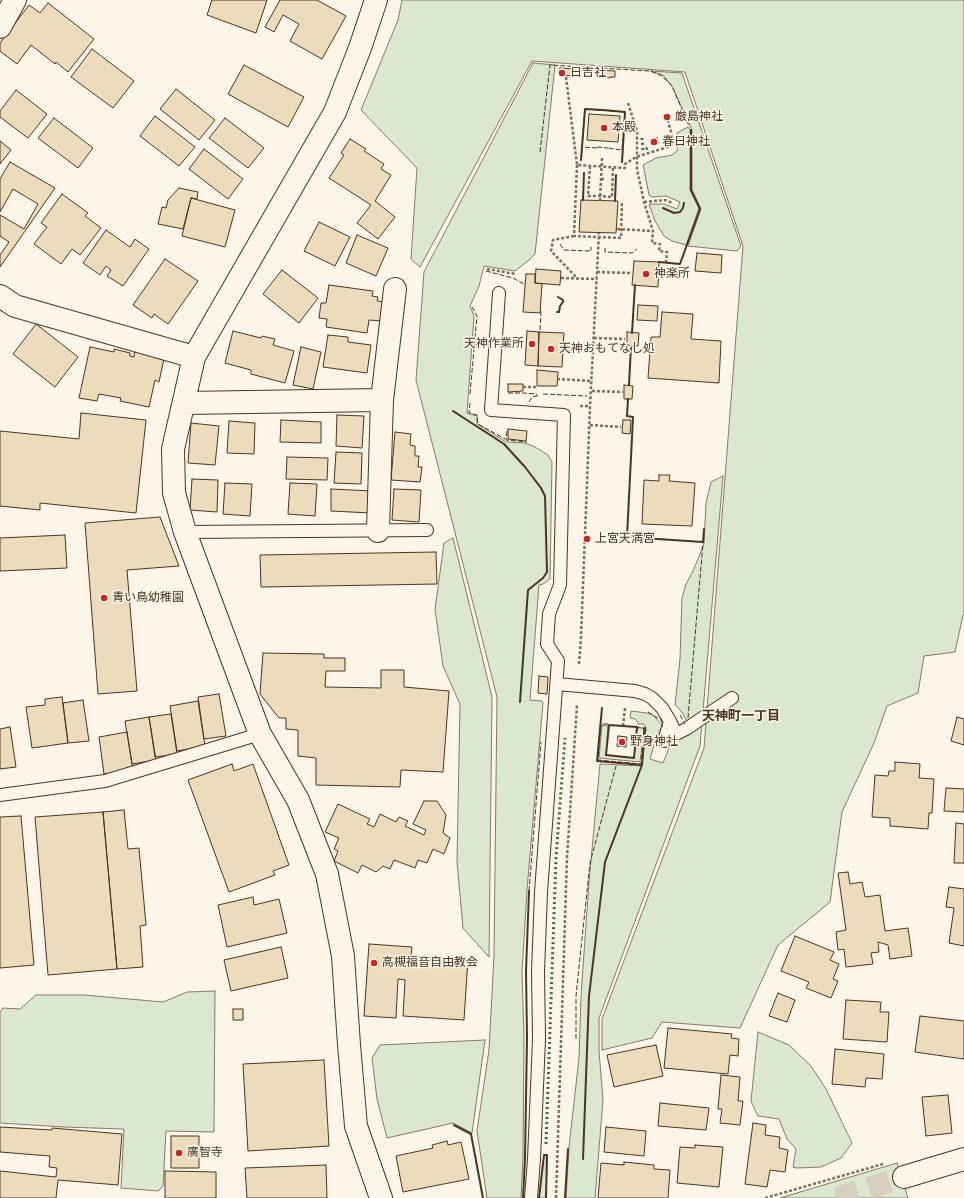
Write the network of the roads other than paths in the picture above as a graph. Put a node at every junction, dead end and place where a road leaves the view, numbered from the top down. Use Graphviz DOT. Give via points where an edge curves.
graph roads {
  1 [pos="15,0"];
  2 [pos="376,0"];
  3 [pos="0,27"];
  4 [pos="396,289"];
  5 [pos="499,293"];
  6 [pos="0,296"];
  7 [pos="194,357"];
  8 [pos="382,400"];
  9 [pos="184,403"];
  10 [pos="427,530"];
  11 [pos="378,531"];
  12 [pos="185,532"];
  13 [pos="556,684"];
  14 [pos="732,698"];
  15 [pos="670,721"];
  16 [pos="260,734"];
  17 [pos="664,741"];
  18 [pos="0,795"];
  19 [pos="964,1159"];
  20 [pos="904,1177"];
  21 [pos="381,1198"];
  22 [pos="531,1198"];
  1 -- 3 [label="street"];
  2 -- 7 [label="street" via="335,112"];
  4 -- 8 [label="street"];
  5 -- 13 [label="lane" via="491,410 564,415 560,585 549,614 547,644 558,661"];
  6 -- 7 [label="street" via="15,306"];
  7 -- 9 [label="street"];
  8 -- 9 [label="street"];
  8 -- 11 [label="street"];
  9 -- 12 [label="street" via="173,449 174,493"];
  10 -- 11 [label="lane"];
  11 -- 12 [label="lane"];
  12 -- 16 [label="street"];
  13 -- 15 [label="lane" via="645,694 662,708"];
  13 -- 22 [label="lane" via="541,900 539,1039"];
  14 -- 15 [label="lane" via="676,734"];
  15 -- 17 [label="lane"];
  16 -- 18 [label="lane" via="105,781"];
  16 -- 21 [label="street" via="298,800 327,874 343,956 356,1126"];
  19 -- 20 [label="street"];
}
